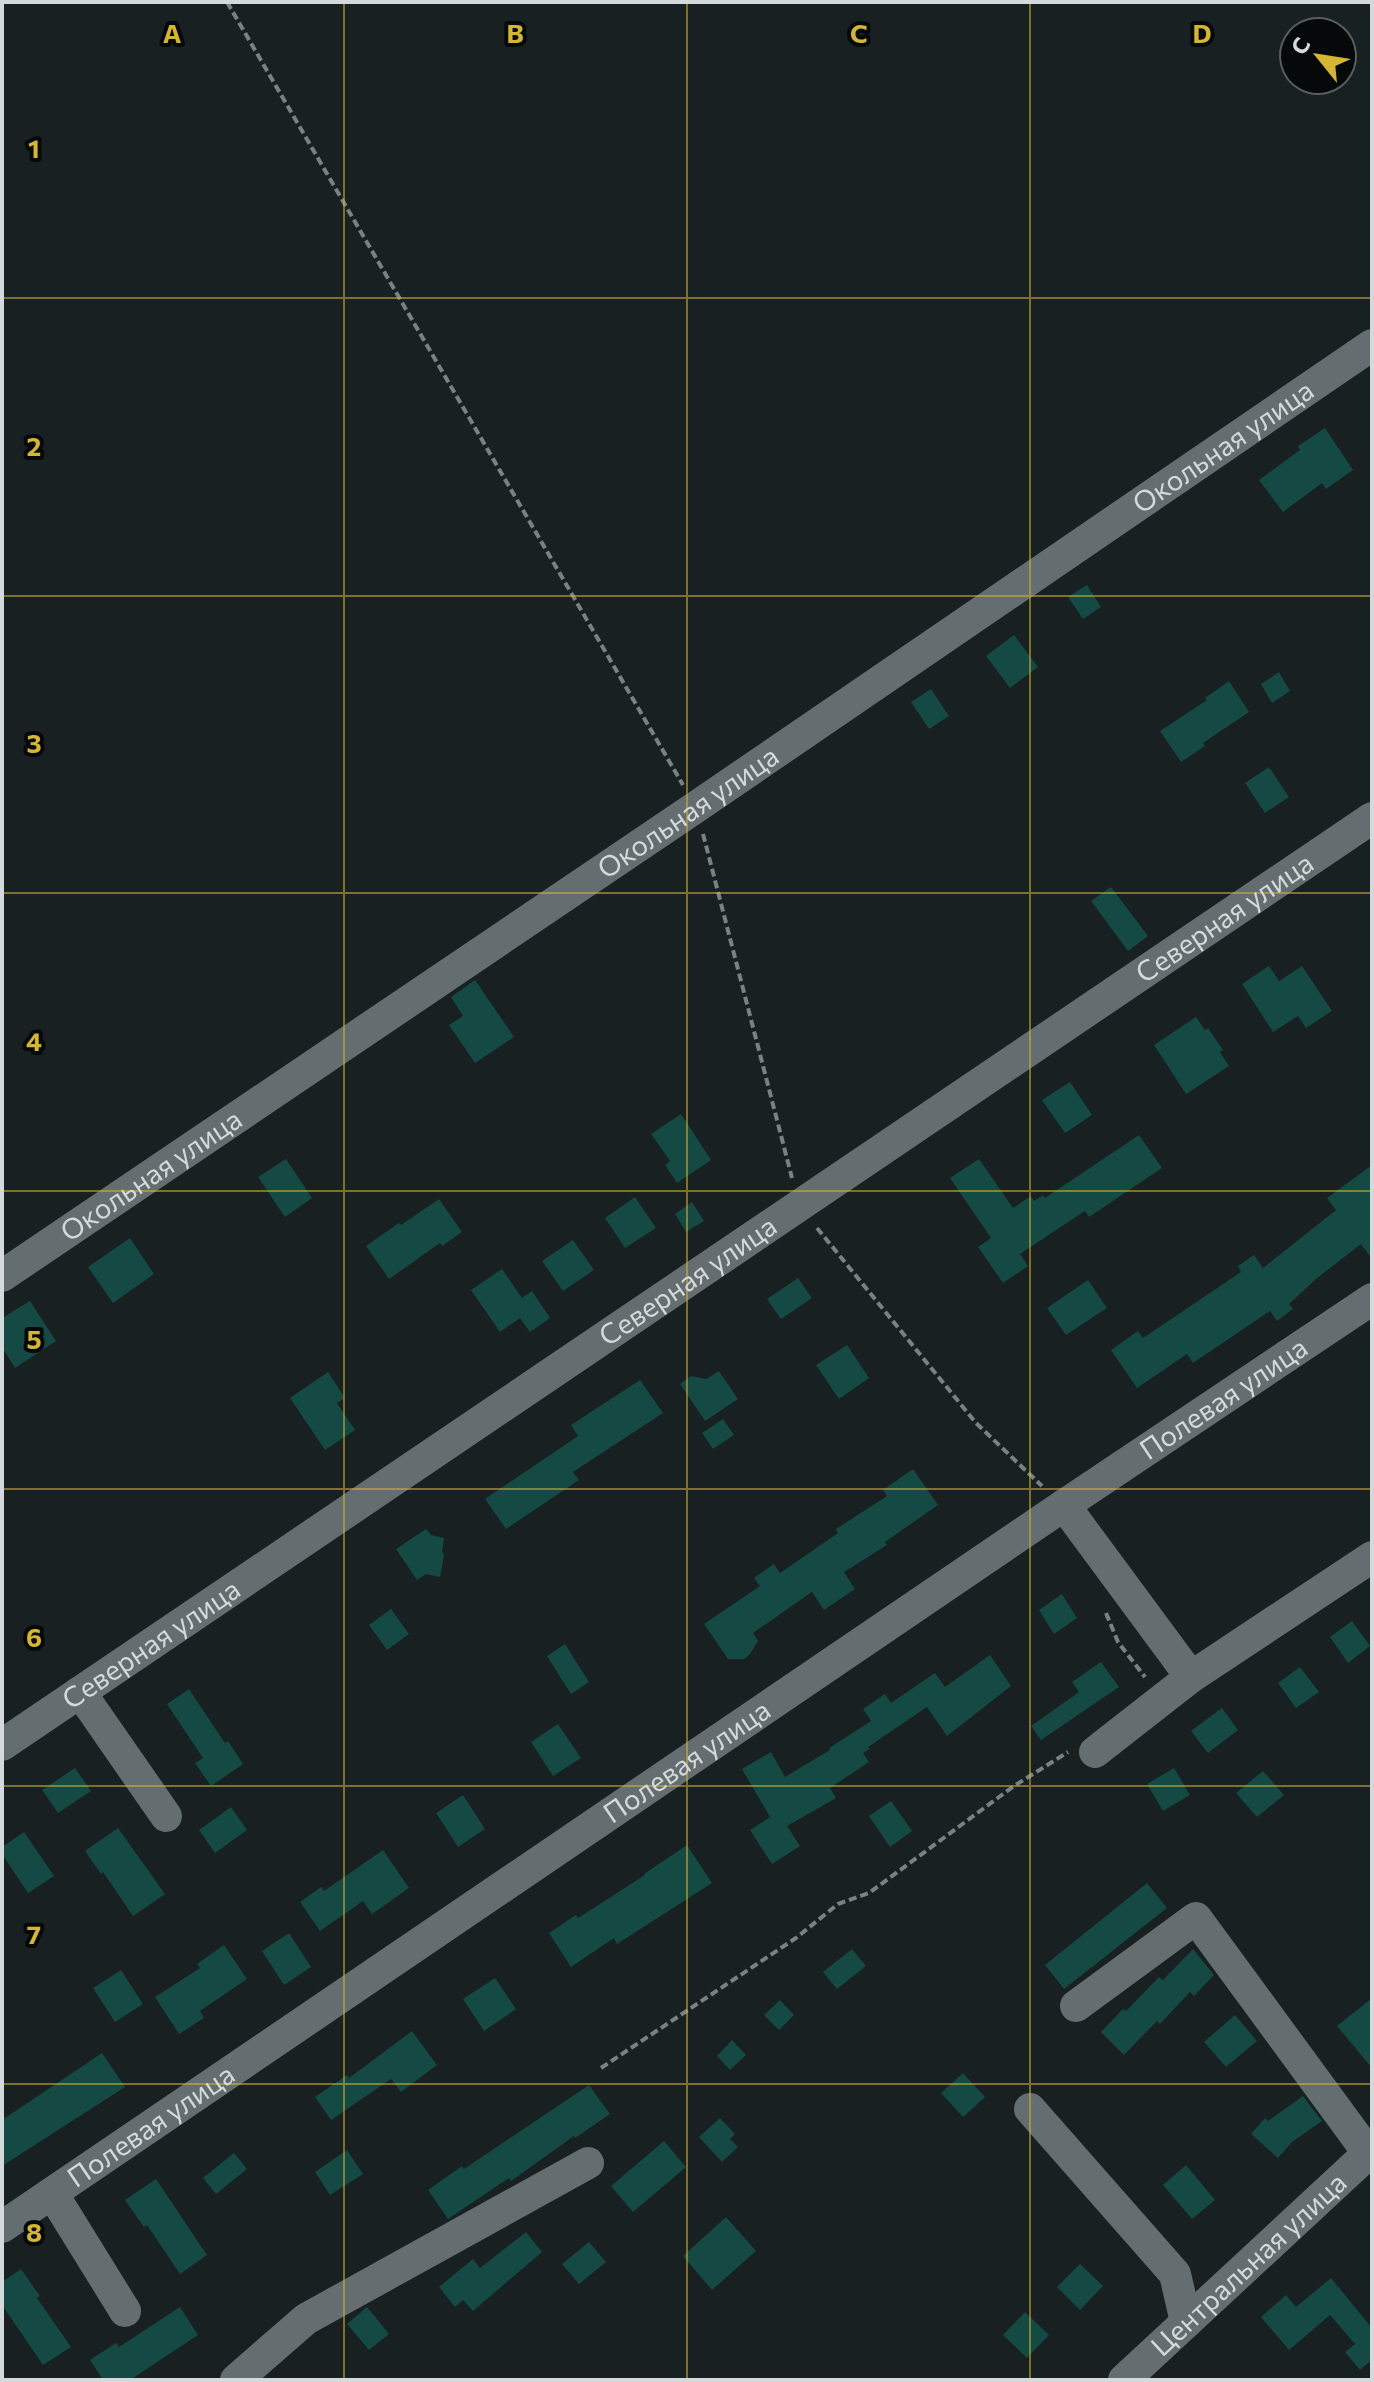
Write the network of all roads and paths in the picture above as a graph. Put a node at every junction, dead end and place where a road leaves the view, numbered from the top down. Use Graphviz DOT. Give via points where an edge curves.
graph roads {
  1 [pos="227,2"];
  2 [pos="1372,345"];
  3 [pos="696,807"];
  4 [pos="1372,818"];
  5 [pos="800,1205"];
  6 [pos="2,1276"];
  7 [pos="1372,1299"];
  8 [pos="1056,1511"];
  9 [pos="1372,1557"];
  10 [pos="1101,1600"];
  11 [pos="1145,1677"];
  12 [pos="1191,1677"];
  13 [pos="80,1692"];
  14 [pos="2,1745"];
  15 [pos="1085,1750"];
  16 [pos="166,1816"];
  17 [pos="1076,2006"];
  18 [pos="601,2068"];
  19 [pos="1030,2109"];
  20 [pos="1371,2154"];
  21 [pos="588,2163"];
  22 [pos="52,2193"];
  23 [pos="2,2227"];
  24 [pos="125,2311"];
  25 [pos="1186,2322"];
  26 [pos="236,2380"];
  27 [pos="1124,2380"];
  1 -- 3 [label="path"];
  2 -- 3 [label="street, Окольная улица"];
  3 -- 5 [label="path"];
  3 -- 6 [label="street, Окольная улица"];
  4 -- 5 [label="street, Северная улица"];
  5 -- 8 [label="path" via="976,1423 1042,1487"];
  5 -- 13 [label="street, Северная улица"];
  7 -- 8 [label="street, Полевая улица"];
  8 -- 12 [label="street"];
  8 -- 22 [label="street, Полевая улица"];
  9 -- 12 [label="street"];
  10 -- 11 [label="path" via="1118,1642"];
  12 -- 15 [label="street"];
  13 -- 14 [label="street, Северная улица"];
  13 -- 16 [label="street"];
  15 -- 18 [label="path" via="1014,1786 869,1893 838,1904 796,1938"];
  17 -- 20 [label="street" via="1196,1918"];
  19 -- 25 [label="street" via="1175,2274"];
  20 -- 25 [label="street, Центральная улица"];
  21 -- 26 [label="street" via="306,2319"];
  22 -- 23 [label="street, Полевая улица"];
  22 -- 24 [label="street"];
  25 -- 27 [label="street, Центральная улица"];
}
